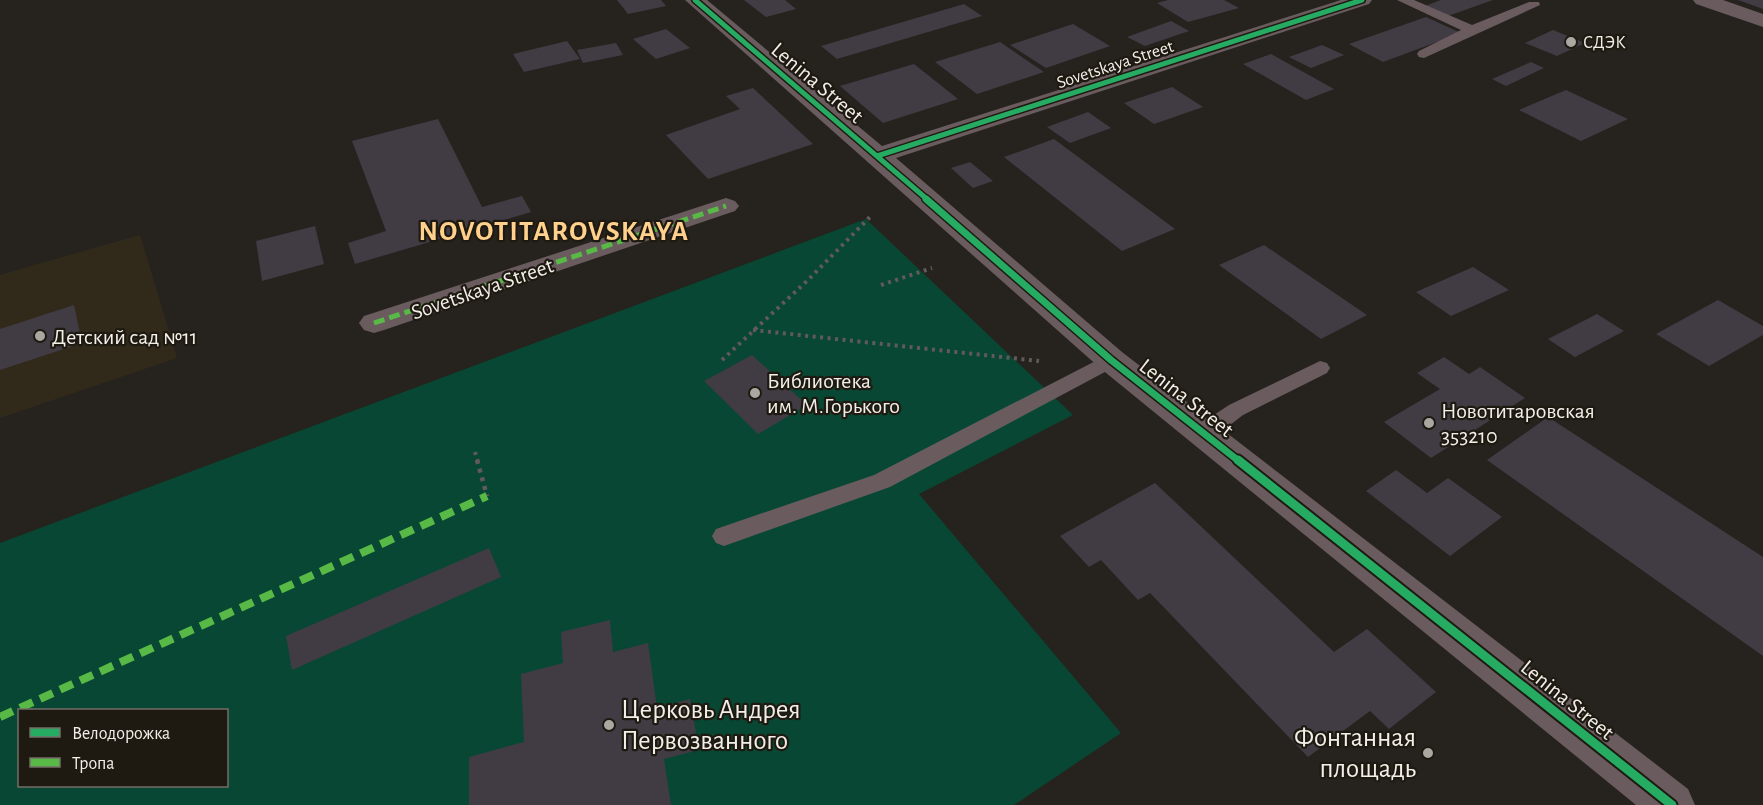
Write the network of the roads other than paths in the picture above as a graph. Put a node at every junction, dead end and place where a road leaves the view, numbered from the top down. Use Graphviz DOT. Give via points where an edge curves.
graph roads {
  1 [pos="694,0"];
  2 [pos="1362,0"];
  3 [pos="1403,0"];
  4 [pos="1703,0"];
  5 [pos="1534,5"];
  6 [pos="1763,21"];
  7 [pos="1472,30"];
  8 [pos="1424,54"];
  9 [pos="877,156"];
  10 [pos="726,206"];
  11 [pos="374,323"];
  12 [pos="1111,360"];
  13 [pos="1320,368"];
  14 [pos="1204,433"];
  15 [pos="724,536"];
  16 [pos="1672,805"];
  1 -- 9 [label="street, Lenina Street"];
  2 -- 9 [label="street, Sovetskaya Street"];
  3 -- 7 [label="lane"];
  4 -- 6 [label="street"];
  5 -- 7 [label="lane"];
  7 -- 8 [label="lane"];
  9 -- 12 [label="street, Lenina Street"];
  10 -- 11 [label="street, Sovetskaya Street"];
  12 -- 14 [label="street, Lenina Street"];
  12 -- 15 [label="lane" via="882,481"];
  13 -- 14 [label="lane" via="1236,410"];
  14 -- 16 [label="street, Lenina Street"];
}
